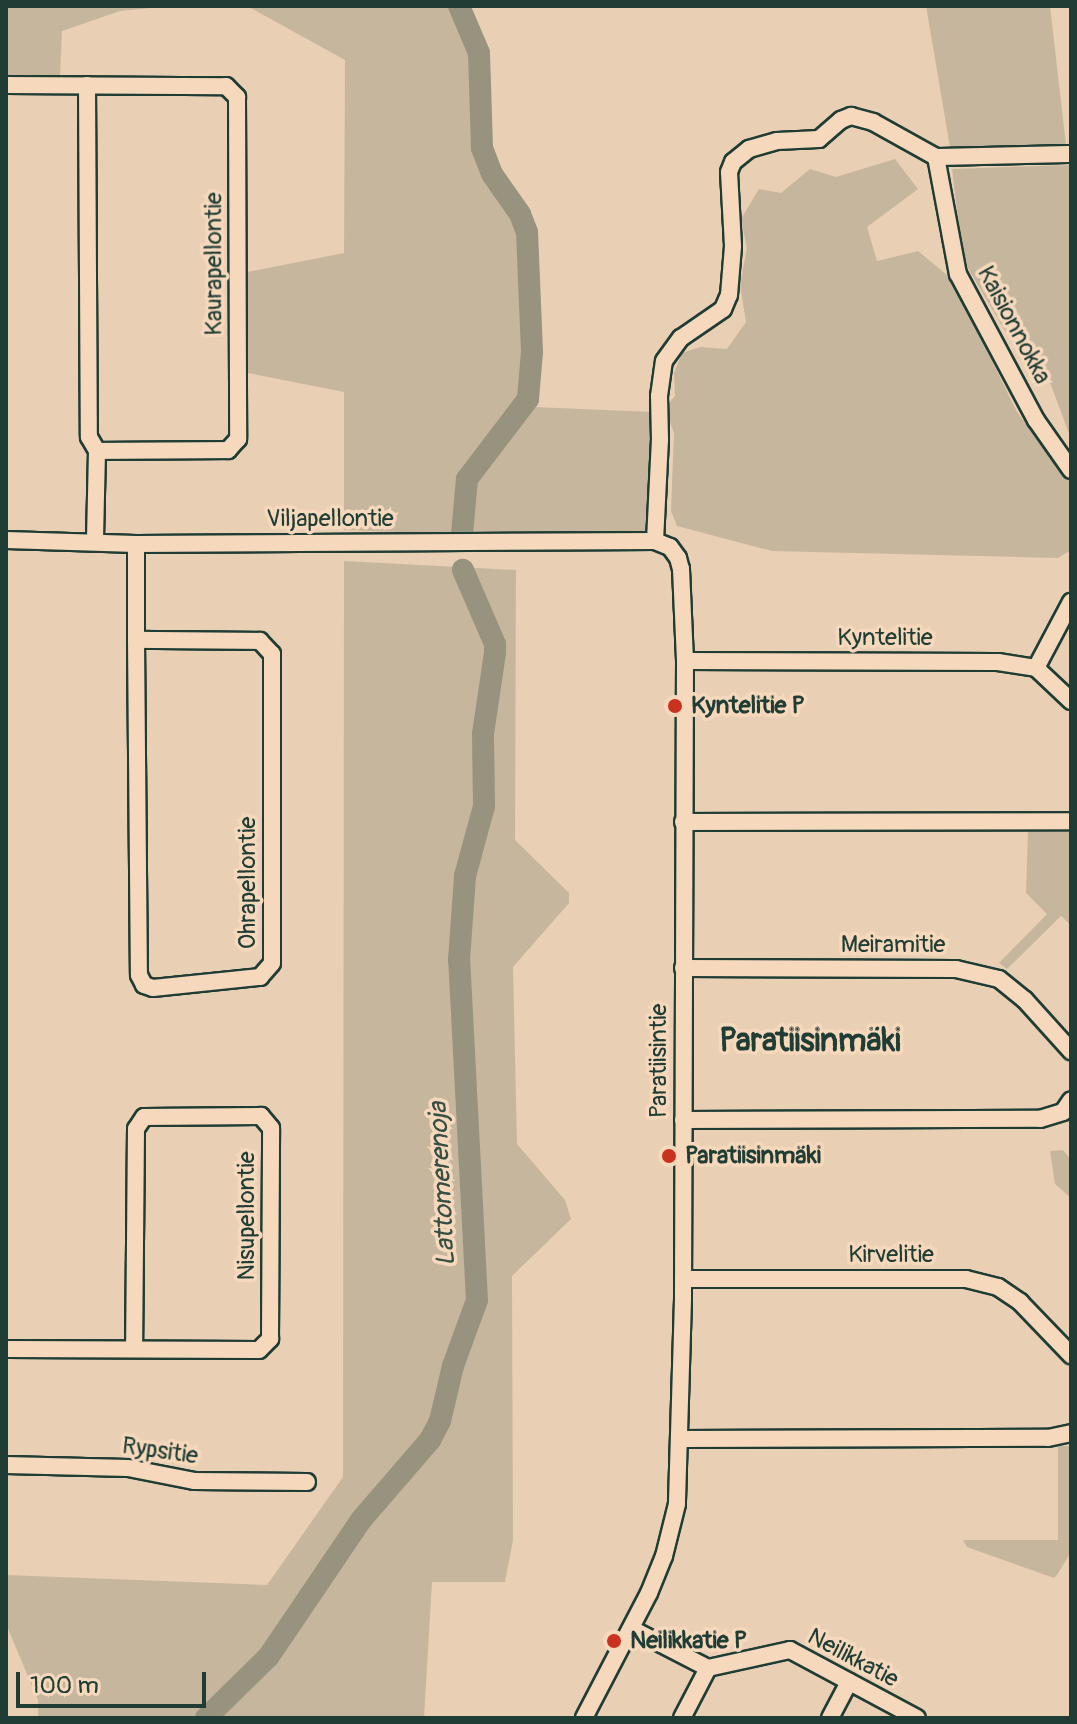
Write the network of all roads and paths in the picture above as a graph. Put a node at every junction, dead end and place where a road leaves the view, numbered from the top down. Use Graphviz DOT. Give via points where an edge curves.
graph roads {
  1 [pos="6,85"];
  2 [pos="87,85"];
  3 [pos="1071,154"];
  4 [pos="936,157"];
  5 [pos="97,451"];
  6 [pos="1071,470"];
  7 [pos="6,540"];
  8 [pos="655,541"];
  9 [pos="95,542"];
  10 [pos="136,544"];
  11 [pos="1071,602"];
  12 [pos="136,640"];
  13 [pos="685,661"];
  14 [pos="1036,668"];
  15 [pos="1071,701"];
  16 [pos="1071,821"];
  17 [pos="683,822"];
  18 [pos="683,968"];
  19 [pos="1071,1051"];
  20 [pos="1071,1100"];
  21 [pos="683,1120"];
  22 [pos="683,1279"];
  23 [pos="6,1349"];
  24 [pos="134,1349"];
  25 [pos="1071,1355"];
  26 [pos="1071,1433"];
  27 [pos="682,1439"];
  28 [pos="6,1465"];
  29 [pos="307,1482"];
  30 [pos="632,1629"];
  31 [pos="708,1668"];
  32 [pos="849,1682"];
  33 [pos="584,1718"];
  34 [pos="682,1718"];
  35 [pos="830,1718"];
  36 [pos="917,1718"];
  1 -- 2 [label="street, Kaurapellontie"];
  2 -- 5 [label="street" via="89,437"];
  2 -- 5 [label="street, Kaurapellontie" via="226,86 237,97 238,439 228,450"];
  3 -- 4 [label="street"];
  4 -- 6 [label="street, Kaisionnokka" via="958,274 1036,420"];
  4 -- 8 [label="street" via="873,122 851,116 819,139 777,141 749,149 733,162 729,295 723,309 681,338 664,361"];
  5 -- 9 [label="street"];
  7 -- 9 [label="street, Viljapellontie"];
  8 -- 10 [label="street, Viljapellontie"];
  8 -- 13 [label="street, Paratiisintie" via="670,547 681,569"];
  9 -- 10 [label="street, Viljapellontie"];
  10 -- 12 [label="street, Ohrapellontie"];
  11 -- 14 [label="street"];
  12 -- 12 [label="street, Ohrapellontie" via="139,975 153,988 260,977 272,963 272,654 260,641"];
  13 -- 14 [label="street, Kyntelitie" via="998,662"];
  13 -- 17 [label="street, Paratiisintie"];
  14 -- 15 [label="street"];
  16 -- 17 [label="street"];
  17 -- 18 [label="street, Paratiisintie"];
  18 -- 19 [label="street, Meiramitie" via="956,969 999,979"];
  18 -- 21 [label="street, Paratiisintie"];
  20 -- 21 [label="street" via="1063,1112 1040,1119"];
  21 -- 22 [label="street, Paratiisintie"];
  22 -- 25 [label="street, Kirvelitie" via="966,1279 998,1287 1020,1302"];
  22 -- 27 [label="street, Paratiisintie"];
  23 -- 24 [label="street, Nisupellontie"];
  24 -- 24 [label="street, Nisupellontie" via="259,1350 270,1339 271,1128 261,1116 144,1117 136,1129"];
  26 -- 27 [label="street" via="1048,1438"];
  27 -- 30 [label="street, Paratiisintie" via="677,1504 664,1556"];
  28 -- 29 [label="street, Rypsitie" via="128,1468 194,1481"];
  30 -- 31 [label="street"];
  30 -- 33 [label="street, Paratiisintie"];
  31 -- 32 [label="street, Neilikkatie" via="790,1650"];
  31 -- 34 [label="street"];
  32 -- 35 [label="street"];
  32 -- 36 [label="street, Neilikkatie"];
}
